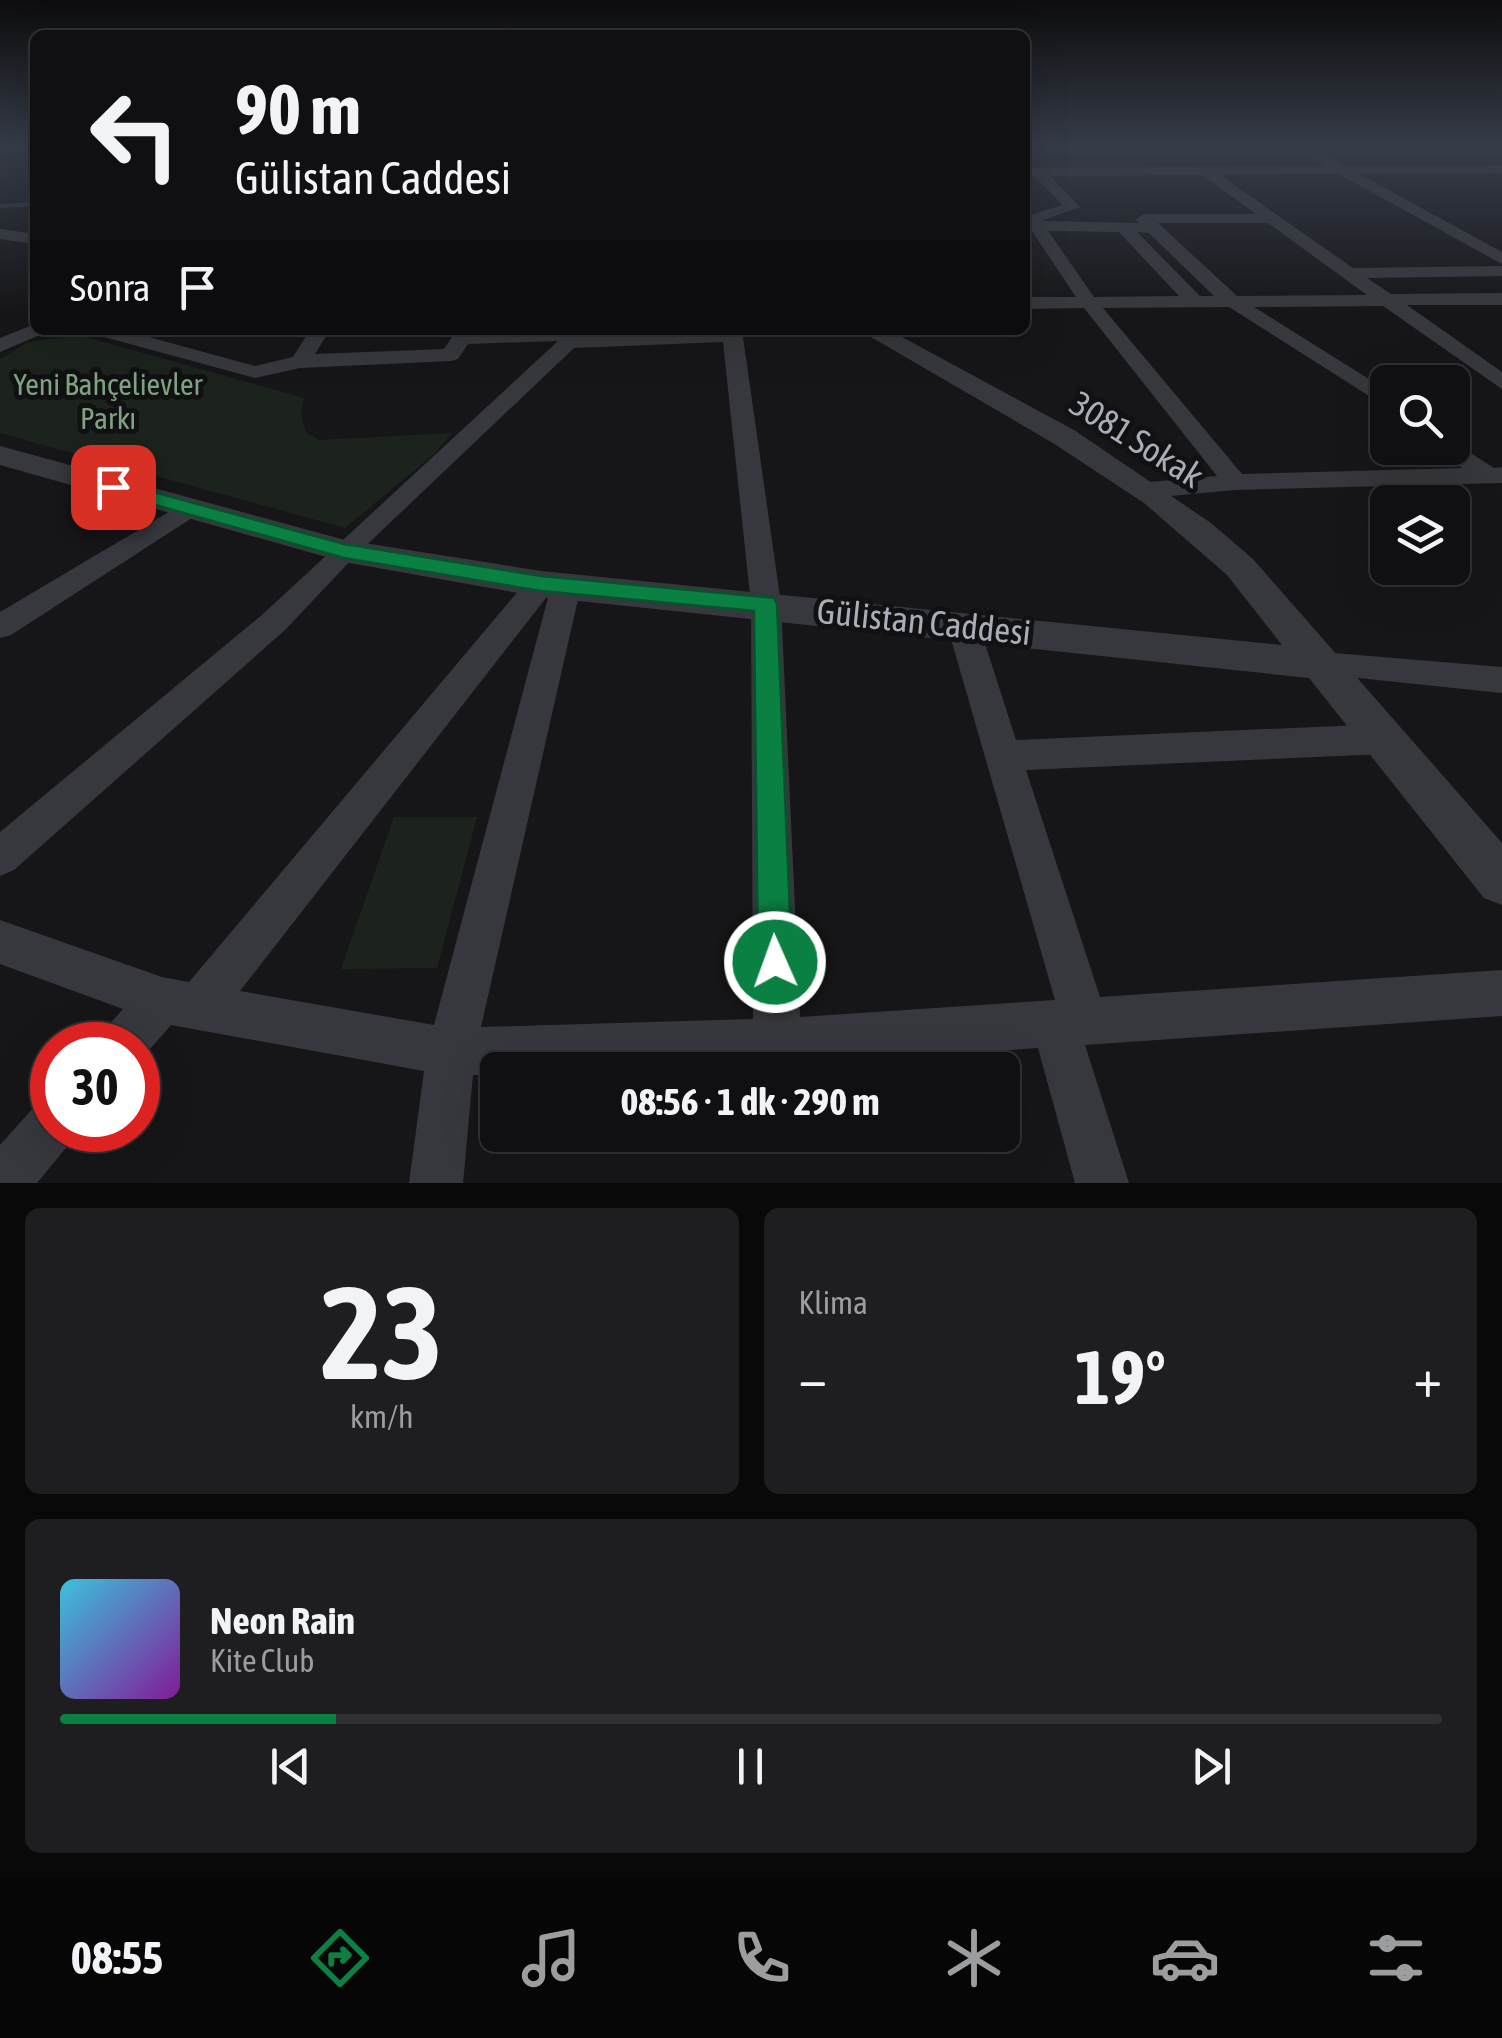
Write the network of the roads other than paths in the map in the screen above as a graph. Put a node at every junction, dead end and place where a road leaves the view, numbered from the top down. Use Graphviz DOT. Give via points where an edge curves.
graph roads {
  1 [pos="1074,203"];
  2 [pos="1251,203"];
  3 [pos="1399,203"];
  4 [pos="1111,210"];
  5 [pos="1272,218"];
  6 [pos="1030,222"];
  7 [pos="1148,223"];
  8 [pos="1122,227"];
  9 [pos="0,234"];
  10 [pos="30,238"];
  11 [pos="1502,259"];
  12 [pos="1502,272"];
  13 [pos="1348,273"];
  14 [pos="1502,298"];
  15 [pos="1386,300"];
  16 [pos="1280,302"];
  17 [pos="1030,303"];
  18 [pos="1090,304"];
  19 [pos="1197,304"];
  20 [pos="1242,304"];
  21 [pos="18,332"];
  22 [pos="118,335"];
  23 [pos="317,335"];
  24 [pos="461,335"];
  25 [pos="518,335"];
  26 [pos="627,335"];
  27 [pos="733,335"];
  28 [pos="880,335"];
  29 [pos="574,336"];
  30 [pos="0,346"];
  31 [pos="300,362"];
  32 [pos="1497,375"];
  33 [pos="1353,376"];
  34 [pos="1370,388"];
  35 [pos="0,455"];
  36 [pos="1470,460"];
  37 [pos="1495,476"];
  38 [pos="1235,482"];
  39 [pos="1150,490"];
  40 [pos="189,508"];
  41 [pos="344,551"];
  42 [pos="553,585"];
  43 [pos="766,604"];
  44 [pos="963,625"];
  45 [pos="0,626"];
  46 [pos="1322,664"];
  47 [pos="1502,680"];
  48 [pos="1384,739"];
  49 [pos="1003,756"];
  50 [pos="0,856"];
  51 [pos="1502,881"];
  52 [pos="0,942"];
  53 [pos="1502,993"];
  54 [pos="180,1004"];
  55 [pos="155,1022"];
  56 [pos="1070,1022"];
  57 [pos="777,1042"];
  58 [pos="451,1052"];
  59 [pos="30,1151"];
  60 [pos="2,1183"];
  61 [pos="436,1183"];
  62 [pos="1102,1183"];
  1 -- 6 [label="street" via="1079,207"];
  2 -- 5 [label="street"];
  3 -- 11 [label="street"];
  4 -- 7 [label="street"];
  5 -- 7 [label="street"];
  5 -- 13 [label="street"];
  6 -- 8 [label="street"];
  6 -- 18 [label="street"];
  7 -- 8 [label="street"];
  7 -- 20 [label="street"];
  8 -- 19 [label="street"];
  9 -- 10 [label="street"];
  12 -- 13 [label="street"];
  13 -- 15 [label="street"];
  14 -- 15 [label="street"];
  15 -- 16 [label="street"];
  15 -- 32 [label="street"];
  16 -- 20 [label="street"];
  16 -- 33 [label="street"];
  17 -- 18 [label="street"];
  18 -- 19 [label="street"];
  18 -- 38 [label="street"];
  19 -- 20 [label="street"];
  20 -- 33 [label="street"];
  21 -- 30 [label="street"];
  22 -- 31 [label="street" via="254,372"];
  23 -- 31 [label="street"];
  24 -- 31 [label="street" via="451,354"];
  25 -- 29 [label="street"];
  26 -- 29 [label="street"];
  27 -- 43 [label="street"];
  28 -- 39 [label="street, 3081 Sokak"];
  29 -- 41 [label="street"];
  33 -- 34 [label="street"];
  35 -- 40 [label="street, Gülistan Caddesi"];
  36 -- 37 [label="street"];
  37 -- 38 [label="street"];
  38 -- 39 [label="street"];
  39 -- 46 [label="street, 3081 Sokak" via="1240,567"];
  40 -- 41 [label="street, Gülistan Caddesi"];
  40 -- 45 [label="street"];
  41 -- 42 [label="street, Gülistan Caddesi"];
  41 -- 50 [label="street" via="274,622"];
  42 -- 43 [label="street, Gülistan Caddesi"];
  42 -- 54 [label="street"];
  42 -- 58 [label="street"];
  43 -- 44 [label="street, Gülistan Caddesi"];
  43 -- 57 [label="street"];
  44 -- 46 [label="street, Gülistan Caddesi"];
  44 -- 49 [label="street"];
  46 -- 47 [label="street, Gülistan Caddesi"];
  46 -- 48 [label="street, 3081 Sokak"];
  48 -- 49 [label="street"];
  48 -- 51 [label="street, 3081 Sokak"];
  49 -- 56 [label="street"];
  52 -- 54 [label="street"];
  53 -- 56 [label="street"];
  54 -- 55 [label="street"];
  54 -- 58 [label="street"];
  56 -- 57 [label="street"];
  56 -- 62 [label="street"];
  57 -- 58 [label="street"];
  58 -- 61 [label="street"];
  59 -- 60 [label="street"];
}
